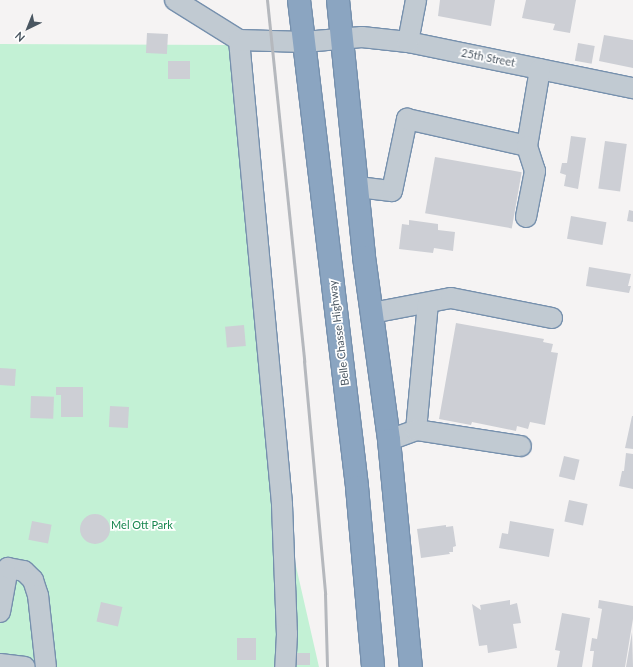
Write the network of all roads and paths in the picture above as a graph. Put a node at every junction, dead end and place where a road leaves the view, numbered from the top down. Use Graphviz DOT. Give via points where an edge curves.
graph roads {
  1 [pos="175,0"];
  2 [pos="299,0"];
  3 [pos="338,0"];
  4 [pos="416,0"];
  5 [pos="342,38"];
  6 [pos="240,40"];
  7 [pos="304,42"];
  8 [pos="408,42"];
  9 [pos="540,69"];
  10 [pos="633,88"];
  11 [pos="527,146"];
  12 [pos="358,187"];
  13 [pos="526,217"];
  14 [pos="428,304"];
  15 [pos="372,313"];
  16 [pos="552,318"];
  17 [pos="416,430"];
  18 [pos="389,440"];
  19 [pos="521,446"];
  20 [pos="0,612"];
  21 [pos="0,664"];
  22 [pos="25,667"];
  23 [pos="46,667"];
  24 [pos="285,667"];
  25 [pos="373,667"];
  26 [pos="411,667"];
  1 -- 6 [label="street"];
  2 -- 7 [label="highway, Belle Chasse Highway"];
  3 -- 5 [label="highway"];
  4 -- 8 [label="street"];
  5 -- 7 [label="street, 25th Street"];
  5 -- 8 [label="street, 25th Street" via="362,37"];
  5 -- 12 [label="highway"];
  6 -- 7 [label="street, 25th Street"];
  6 -- 24 [label="street" via="282,505 287,634"];
  7 -- 25 [label="highway, Belle Chasse Highway" via="357,487"];
  8 -- 9 [label="street, 25th Street"];
  9 -- 10 [label="street, 25th Street"];
  9 -- 11 [label="street"];
  11 -- 12 [label="street" via="406,119 392,191"];
  11 -- 13 [label="street" via="535,171"];
  12 -- 15 [label="highway"];
  14 -- 15 [label="street"];
  14 -- 16 [label="street" via="451,298"];
  14 -- 17 [label="street"];
  15 -- 18 [label="highway"];
  17 -- 18 [label="street"];
  17 -- 19 [label="street"];
  18 -- 26 [label="highway"];
  20 -- 23 [label="street" via="8,568 24,571 33,580 38,595"];
  21 -- 22 [label="street"];
}
